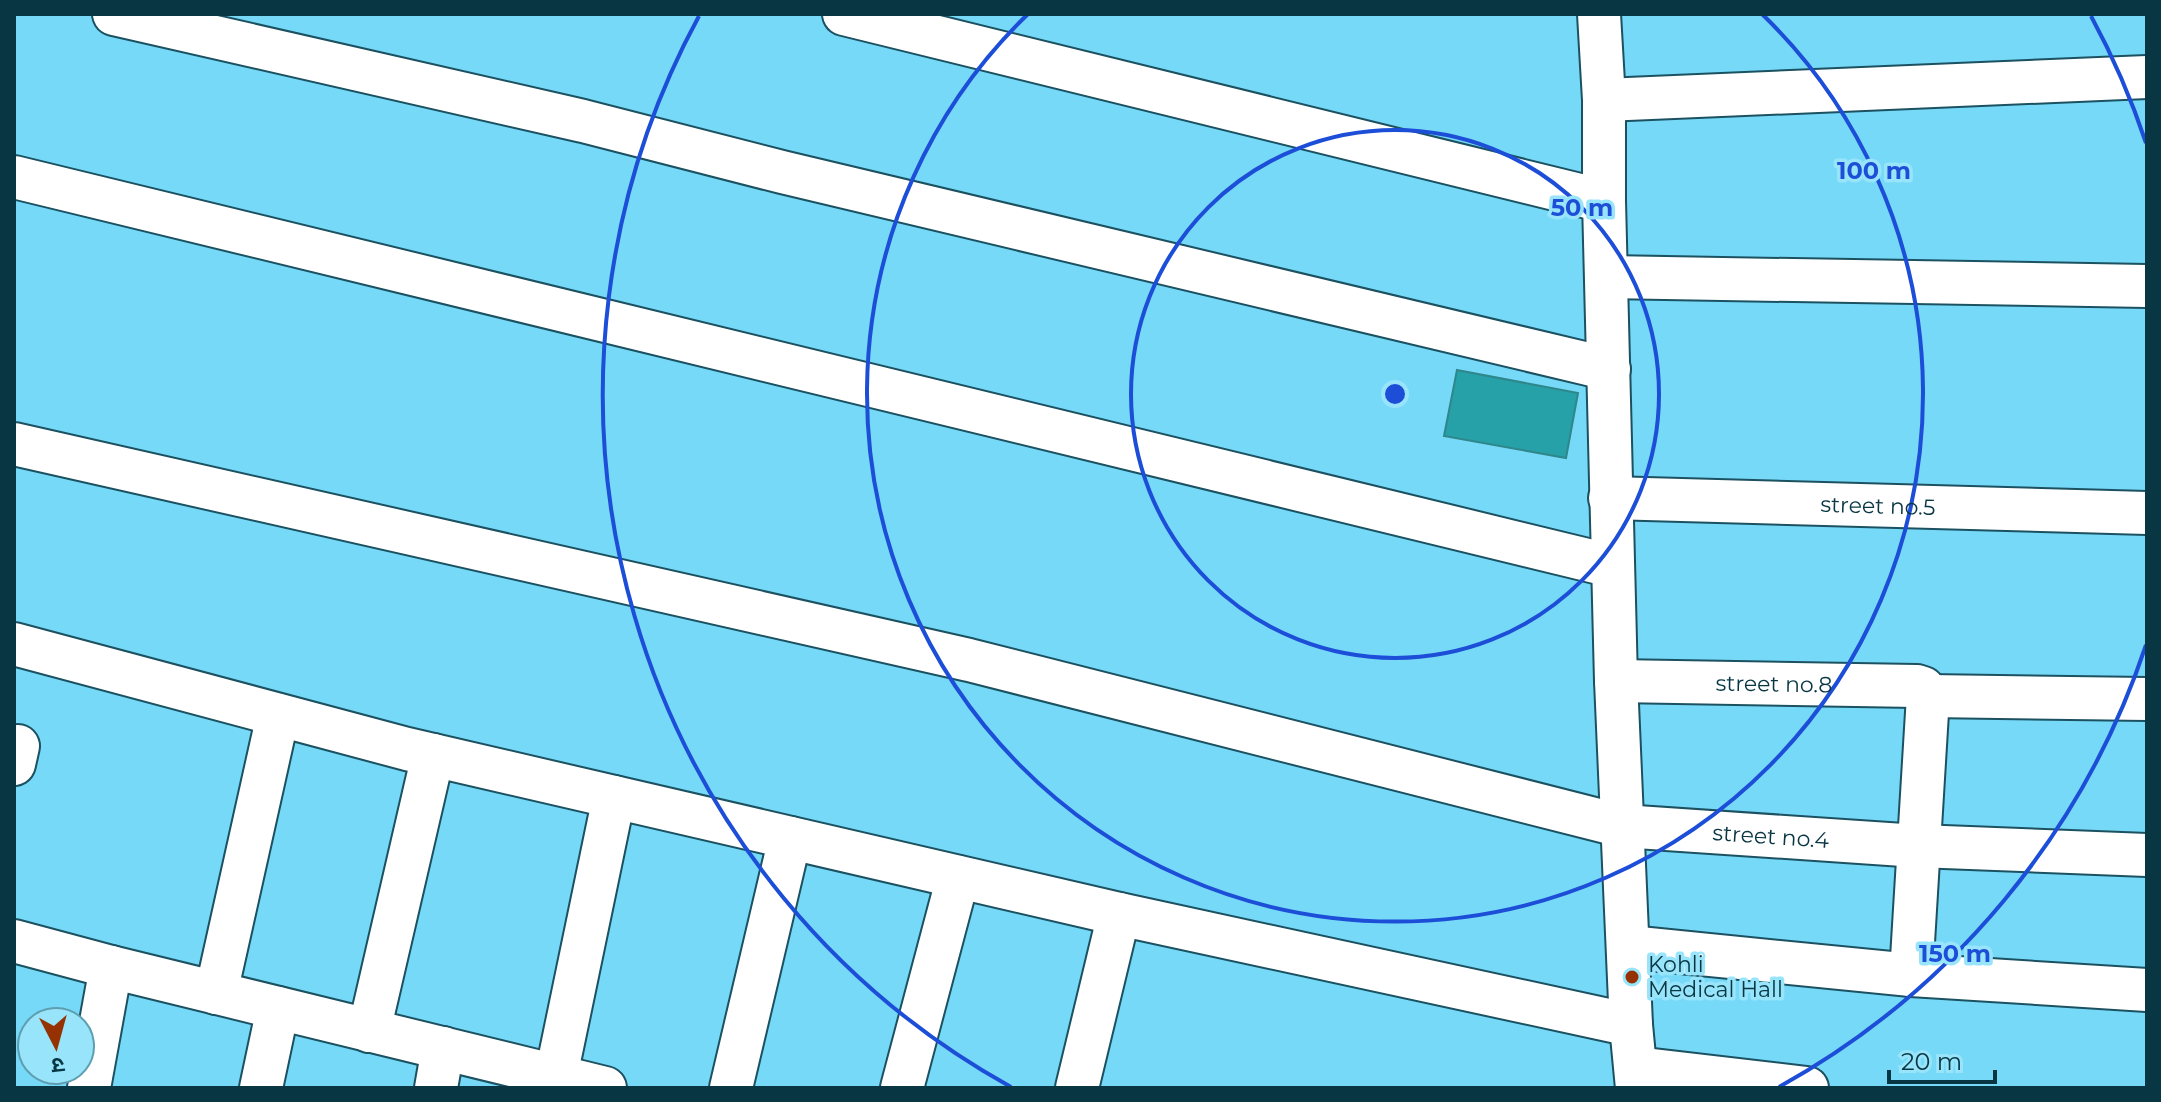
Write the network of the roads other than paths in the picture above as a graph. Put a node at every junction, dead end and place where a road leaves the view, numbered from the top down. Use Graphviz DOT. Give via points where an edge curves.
graph roads {
  1 [pos="114,14"];
  2 [pos="844,14"];
  3 [pos="1599,14"];
  4 [pos="2147,77"];
  5 [pos="1604,100"];
  6 [pos="14,177"];
  7 [pos="1604,201"];
  8 [pos="1607,277"];
  9 [pos="2147,286"];
  10 [pos="1609,369"];
  11 [pos="14,444"];
  12 [pos="1610,498"];
  13 [pos="2147,513"];
  14 [pos="1612,566"];
  15 [pos="14,644"];
  16 [pos="1616,681"];
  17 [pos="1928,696"];
  18 [pos="2147,699"];
  19 [pos="278,715"];
  20 [pos="433,755"];
  21 [pos="614,797"];
  22 [pos="1622,826"];
  23 [pos="790,838"];
  24 [pos="1918,846"];
  25 [pos="2147,855"];
  26 [pos="958,877"];
  27 [pos="1119,914"];
  28 [pos="14,941"];
  29 [pos="1629,947"];
  30 [pos="111,967"];
  31 [pos="1911,975"];
  32 [pos="2147,990"];
  33 [pos="216,993"];
  34 [pos="278,1008"];
  35 [pos="1631,1025"];
  36 [pos="369,1031"];
  37 [pos="440,1068"];
  38 [pos="556,1076"];
  39 [pos="1637,1078"];
  40 [pos="89,1088"];
  41 [pos="261,1088"];
  42 [pos="605,1088"];
  43 [pos="731,1088"];
  44 [pos="902,1088"];
  45 [pos="1077,1088"];
  46 [pos="1807,1088"];
  1 -- 10 [label="street" via="583,121"];
  2 -- 7 [label="street"];
  3 -- 5 [label="street"];
  4 -- 5 [label="street"];
  5 -- 7 [label="street"];
  6 -- 14 [label="street"];
  7 -- 8 [label="street"];
  8 -- 9 [label="street"];
  8 -- 10 [label="street"];
  10 -- 12 [label="street"];
  11 -- 22 [label="street, street no.4" via="969,660"];
  12 -- 13 [label="street, street no.5"];
  12 -- 14 [label="street"];
  14 -- 16 [label="street"];
  15 -- 19 [label="street"];
  16 -- 17 [label="street, street no.8" via="1917,686"];
  16 -- 22 [label="street"];
  17 -- 18 [label="street, street no.8"];
  17 -- 24 [label="street"];
  19 -- 20 [label="street"];
  19 -- 33 [label="street"];
  20 -- 21 [label="street"];
  20 -- 36 [label="street"];
  21 -- 23 [label="street"];
  21 -- 38 [label="street"];
  22 -- 24 [label="street, street no.4"];
  22 -- 29 [label="street"];
  23 -- 26 [label="street"];
  23 -- 43 [label="street"];
  24 -- 25 [label="street, street no.4"];
  24 -- 31 [label="street"];
  26 -- 27 [label="street"];
  26 -- 44 [label="street"];
  27 -- 35 [label="street"];
  27 -- 45 [label="street"];
  28 -- 30 [label="street"];
  29 -- 31 [label="street"];
  29 -- 35 [label="street"];
  30 -- 33 [label="street"];
  30 -- 40 [label="street"];
  31 -- 32 [label="street"];
  33 -- 34 [label="street"];
  34 -- 36 [label="street"];
  34 -- 41 [label="street"];
  35 -- 39 [label="street"];
  36 -- 37 [label="street"];
  37 -- 38 [label="street"];
  38 -- 42 [label="street"];
  39 -- 46 [label="street"];
}
